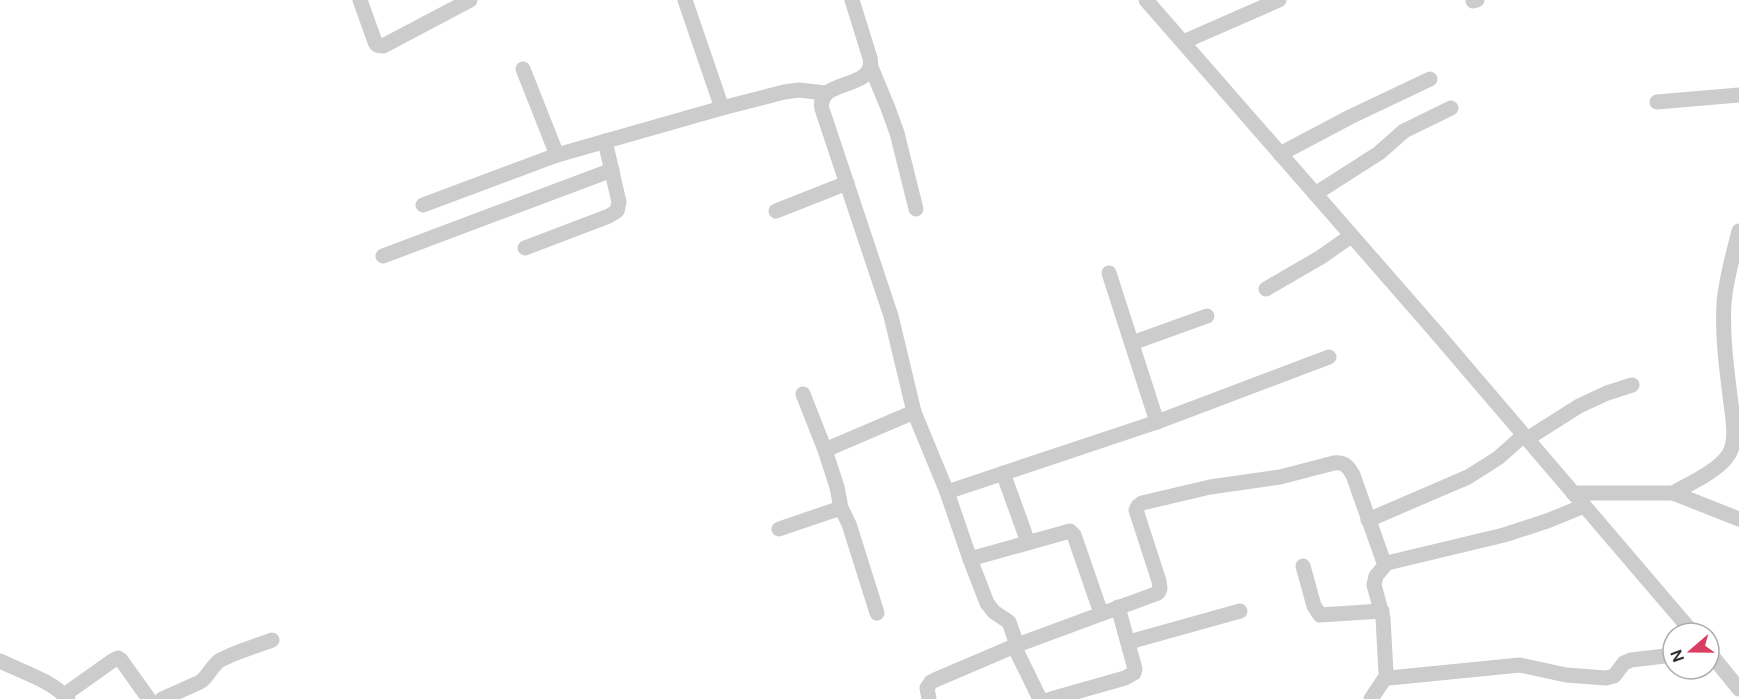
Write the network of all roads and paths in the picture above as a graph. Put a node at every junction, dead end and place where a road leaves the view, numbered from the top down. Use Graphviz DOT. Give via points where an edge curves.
graph roads {
  1 [pos="360,0"];
  2 [pos="470,0"];
  3 [pos="685,0"];
  4 [pos="852,0"];
  5 [pos="1146,0"];
  6 [pos="1279,0"];
  7 [pos="1183,42"];
  8 [pos="871,67"];
  9 [pos="523,69"];
  10 [pos="1430,79"];
  11 [pos="825,93"];
  12 [pos="1739,95"];
  13 [pos="1657,102"];
  14 [pos="722,108"];
  15 [pos="1451,108"];
  16 [pos="605,141"];
  17 [pos="1280,154"];
  18 [pos="558,155"];
  19 [pos="612,171"];
  20 [pos="847,183"];
  21 [pos="1315,194"];
  22 [pos="423,205"];
  23 [pos="916,209"];
  24 [pos="776,211"];
  25 [pos="1739,231"];
  26 [pos="1351,236"];
  27 [pos="525,248"];
  28 [pos="383,256"];
  29 [pos="1109,273"];
  30 [pos="1266,289"];
  31 [pos="1207,316"];
  32 [pos="1132,343"];
  33 [pos="1329,357"];
  34 [pos="1632,385"];
  35 [pos="803,394"];
  36 [pos="914,412"];
  37 [pos="1157,422"];
  38 [pos="1736,431"];
  39 [pos="1526,437"];
  40 [pos="825,450"];
  41 [pos="1002,473"];
  42 [pos="946,492"];
  43 [pos="1573,493"];
  44 [pos="1673,494"];
  45 [pos="1584,506"];
  46 [pos="842,508"];
  47 [pos="1739,519"];
  48 [pos="1368,520"];
  49 [pos="779,529"];
  50 [pos="1028,542"];
  51 [pos="969,559"];
  52 [pos="1387,563"];
  53 [pos="1303,566"];
  54 [pos="1118,607"];
  55 [pos="1240,611"];
  56 [pos="1382,611"];
  57 [pos="877,613"];
  58 [pos="1101,613"];
  59 [pos="1683,621"];
  60 [pos="272,640"];
  61 [pos="1128,642"];
  62 [pos="1015,646"];
  63 [pos="1661,656"];
  64 [pos="0,661"];
  65 [pos="1721,667"];
  66 [pos="1387,675"];
  67 [pos="1739,689"];
  68 [pos="66,697"];
  69 [pos="149,699"];
  70 [pos="162,699"];
  71 [pos="929,699"];
  72 [pos="1042,699"];
  73 [pos="1051,699"];
  74 [pos="1371,699"];
  1 -- 2 [label="street" via="380,46"];
  3 -- 14 [label="street"];
  4 -- 8 [label="street"];
  5 -- 7 [label="street"];
  6 -- 7 [label="street"];
  7 -- 17 [label="street"];
  8 -- 11 [label="street" via="863,76"];
  8 -- 23 [label="street" via="897,133"];
  9 -- 18 [label="street"];
  10 -- 17 [label="street"];
  11 -- 14 [label="street" via="784,92"];
  11 -- 20 [label="street" via="822,109"];
  12 -- 13 [label="street"];
  14 -- 16 [label="street"];
  15 -- 21 [label="street" via="1404,131 1379,153"];
  16 -- 18 [label="street"];
  16 -- 19 [label="street"];
  17 -- 21 [label="street"];
  18 -- 22 [label="street"];
  19 -- 27 [label="street" via="619,202 617,211"];
  19 -- 28 [label="street"];
  20 -- 24 [label="street"];
  20 -- 36 [label="street" via="891,316"];
  21 -- 26 [label="street"];
  25 -- 38 [label="street" via="1724,304 1725,358"];
  26 -- 30 [label="street"];
  26 -- 39 [label="street"];
  29 -- 32 [label="street"];
  31 -- 32 [label="street"];
  32 -- 37 [label="street"];
  33 -- 37 [label="street"];
  34 -- 39 [label="street" via="1579,406"];
  35 -- 40 [label="street"];
  36 -- 40 [label="street"];
  36 -- 42 [label="street"];
  37 -- 41 [label="street"];
  38 -- 44 [label="street" via="1724,460"];
  39 -- 43 [label="street"];
  39 -- 48 [label="street" via="1468,477"];
  40 -- 46 [label="street"];
  41 -- 42 [label="street"];
  41 -- 50 [label="street"];
  42 -- 51 [label="street"];
  43 -- 44 [label="street"];
  43 -- 45 [label="street"];
  44 -- 47 [label="street"];
  45 -- 52 [label="street" via="1504,535"];
  45 -- 59 [label="street"];
  46 -- 49 [label="street"];
  46 -- 57 [label="street"];
  48 -- 52 [label="street"];
  48 -- 54 [label="street" via="1350,469 1339,463 1142,503 1136,510 1160,589 1156,594"];
  50 -- 51 [label="street"];
  50 -- 58 [label="street" via="1072,531"];
  51 -- 62 [label="street" via="987,603 1011,625"];
  52 -- 56 [label="street" via="1374,585"];
  53 -- 56 [label="street" via="1320,615"];
  54 -- 58 [label="street"];
  54 -- 61 [label="street"];
  55 -- 61 [label="street"];
  56 -- 66 [label="street"];
  58 -- 62 [label="street"];
  60 -- 70 [label="street" via="223,659 200,682"];
  61 -- 73 [label="street" via="1135,669 1130,675"];
  62 -- 71 [label="street" via="931,682 927,688"];
  62 -- 72 [label="street"];
  63 -- 66 [label="street" via="1631,660 1614,676 1606,678 1566,675 1520,665 1391,679"];
  64 -- 68 [label="street"];
  65 -- 67 [label="street"];
  66 -- 74 [label="street"];
  68 -- 69 [label="street" via="118,658"];
}
